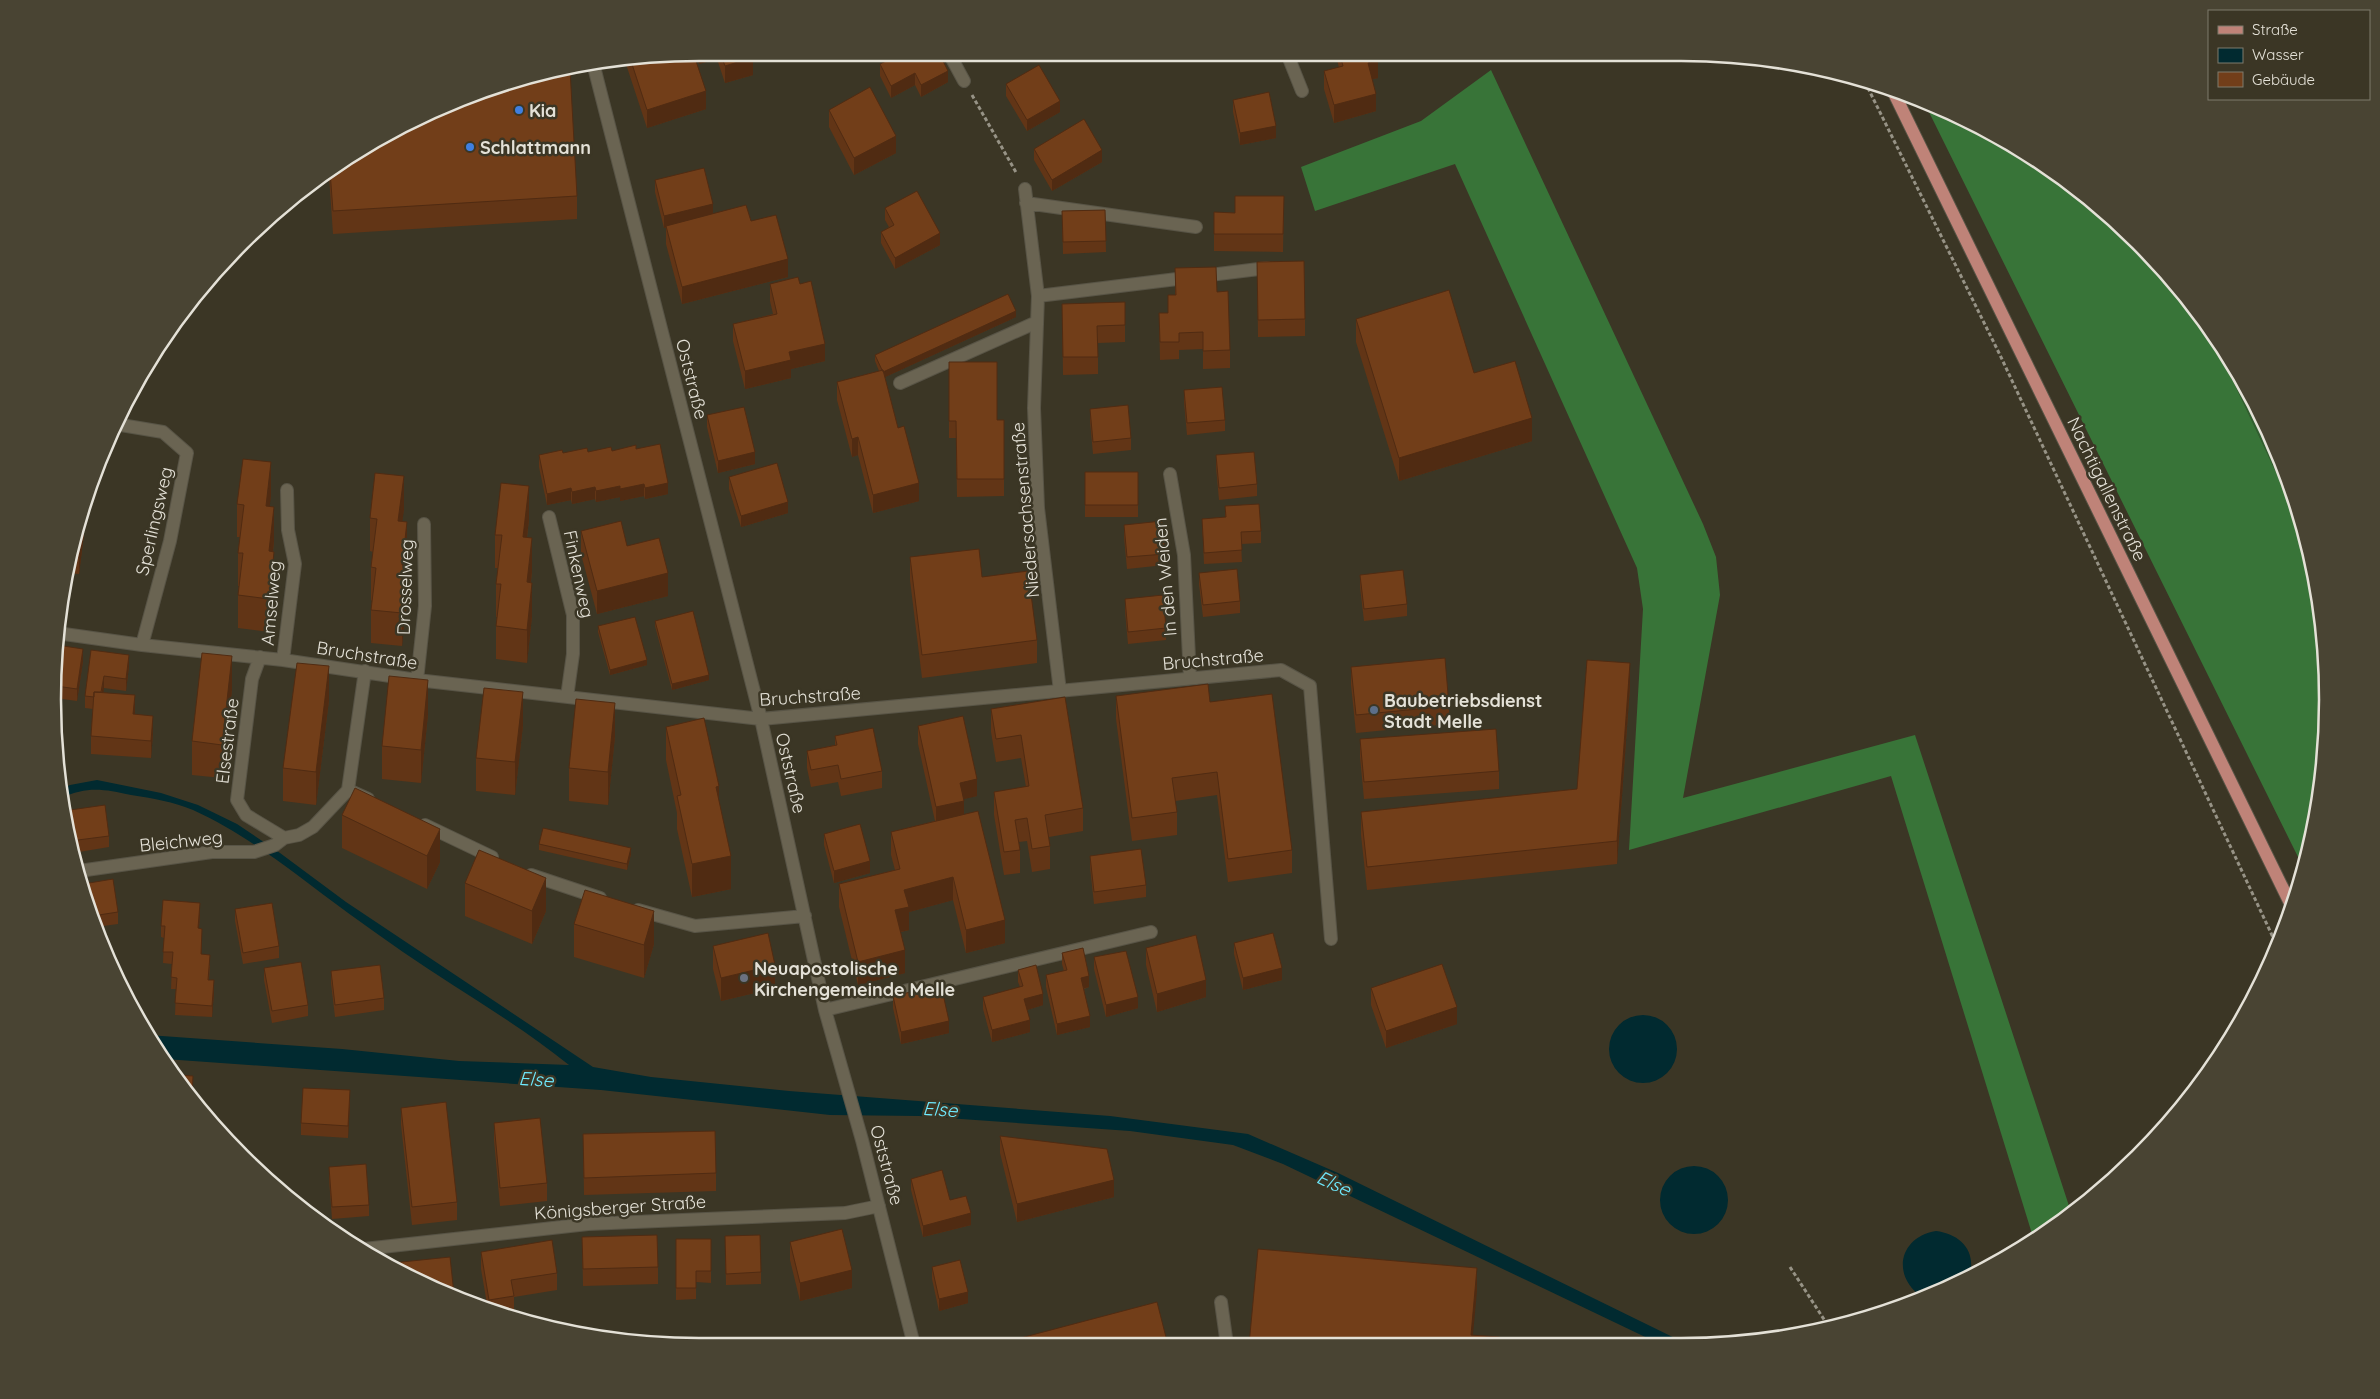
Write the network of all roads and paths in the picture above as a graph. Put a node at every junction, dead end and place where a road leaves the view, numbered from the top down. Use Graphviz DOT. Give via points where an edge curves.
graph roads {
  1 [pos="953,61"];
  2 [pos="1290,61"];
  3 [pos="595,71"];
  4 [pos="964,81"];
  5 [pos="1869,90"];
  6 [pos="1302,91"];
  7 [pos="1897,99"];
  8 [pos="1024,189"];
  9 [pos="1026,203"];
  10 [pos="1196,227"];
  11 [pos="1268,268"];
  12 [pos="1038,296"];
  13 [pos="1037,322"];
  14 [pos="900,383"];
  15 [pos="123,425"];
  16 [pos="1170,474"];
  17 [pos="287,490"];
  18 [pos="549,517"];
  19 [pos="424,524"];
  20 [pos="65,634"];
  21 [pos="142,645"];
  22 [pos="260,657"];
  23 [pos="283,660"];
  24 [pos="365,671"];
  25 [pos="1190,678"];
  26 [pos="417,680"];
  27 [pos="1060,691"];
  28 [pos="568,697"];
  29 [pos="761,719"];
  30 [pos="348,790"];
  31 [pos="384,806"];
  32 [pos="410,819"];
  33 [pos="280,841"];
  34 [pos="500,861"];
  35 [pos="518,869"];
  36 [pos="85,870"];
  37 [pos="2287,897"];
  38 [pos="611,901"];
  39 [pos="629,907"];
  40 [pos="805,916"];
  41 [pos="1151,932"];
  42 [pos="2273,937"];
  43 [pos="1331,939"];
  44 [pos="825,1010"];
  45 [pos="879,1206"];
  46 [pos="374,1248"];
  47 [pos="1790,1267"];
  48 [pos="1221,1302"];
  49 [pos="1825,1321"];
  50 [pos="912,1338"];
  51 [pos="1225,1338"];
  1 -- 4 [label="street"];
  2 -- 6 [label="street"];
  3 -- 29 [label="street, Oststraße"];
  4 -- 8 [label="path"];
  5 -- 42 [label="path" via="2000,355"];
  7 -- 37 [label="main road, Nachtigallenstraße"];
  8 -- 9 [label="street, Niedersachsenstraße"];
  9 -- 10 [label="street"];
  9 -- 12 [label="street, Niedersachsenstraße"];
  11 -- 12 [label="street"];
  12 -- 13 [label="street, Niedersachsenstraße"];
  13 -- 14 [label="street"];
  13 -- 27 [label="street, Niedersachsenstraße" via="1034,408 1038,508"];
  15 -- 21 [label="street, Sperlingsweg" via="163,432 187,453 170,541"];
  16 -- 25 [label="street, In den Weiden" via="1184,555"];
  17 -- 23 [label="street, Amselweg" via="288,530 295,564"];
  18 -- 28 [label="street, Finkenweg" via="573,615"];
  19 -- 26 [label="street, Drosselweg" via="425,606"];
  20 -- 21 [label="street, Bruchstraße"];
  21 -- 22 [label="street, Bruchstraße"];
  22 -- 23 [label="street, Bruchstraße"];
  22 -- 33 [label="street, Elsestraße" via="252,678 237,800 246,815"];
  23 -- 24 [label="street, Bruchstraße"];
  24 -- 26 [label="street, Bruchstraße"];
  24 -- 30 [label="street"];
  25 -- 27 [label="street, Bruchstraße"];
  25 -- 43 [label="street, Bruchstraße" via="1281,670 1310,686"];
  26 -- 28 [label="street, Bruchstraße"];
  27 -- 29 [label="street, Bruchstraße"];
  28 -- 29 [label="street, Bruchstraße"];
  29 -- 40 [label="street, Oststraße"];
  30 -- 31 [label="street"];
  30 -- 33 [label="street, Bleichweg" via="313,827"];
  32 -- 34 [label="street"];
  33 -- 36 [label="street, Bleichweg" via="254,852 212,852"];
  35 -- 38 [label="street"];
  39 -- 40 [label="street" via="695,926"];
  40 -- 44 [label="street, Oststraße"];
  41 -- 44 [label="street"];
  44 -- 45 [label="street, Oststraße"];
  45 -- 46 [label="street, Königsberger Straße" via="844,1213 588,1224"];
  45 -- 50 [label="street, Oststraße"];
  47 -- 49 [label="path"];
  48 -- 51 [label="street"];
}
